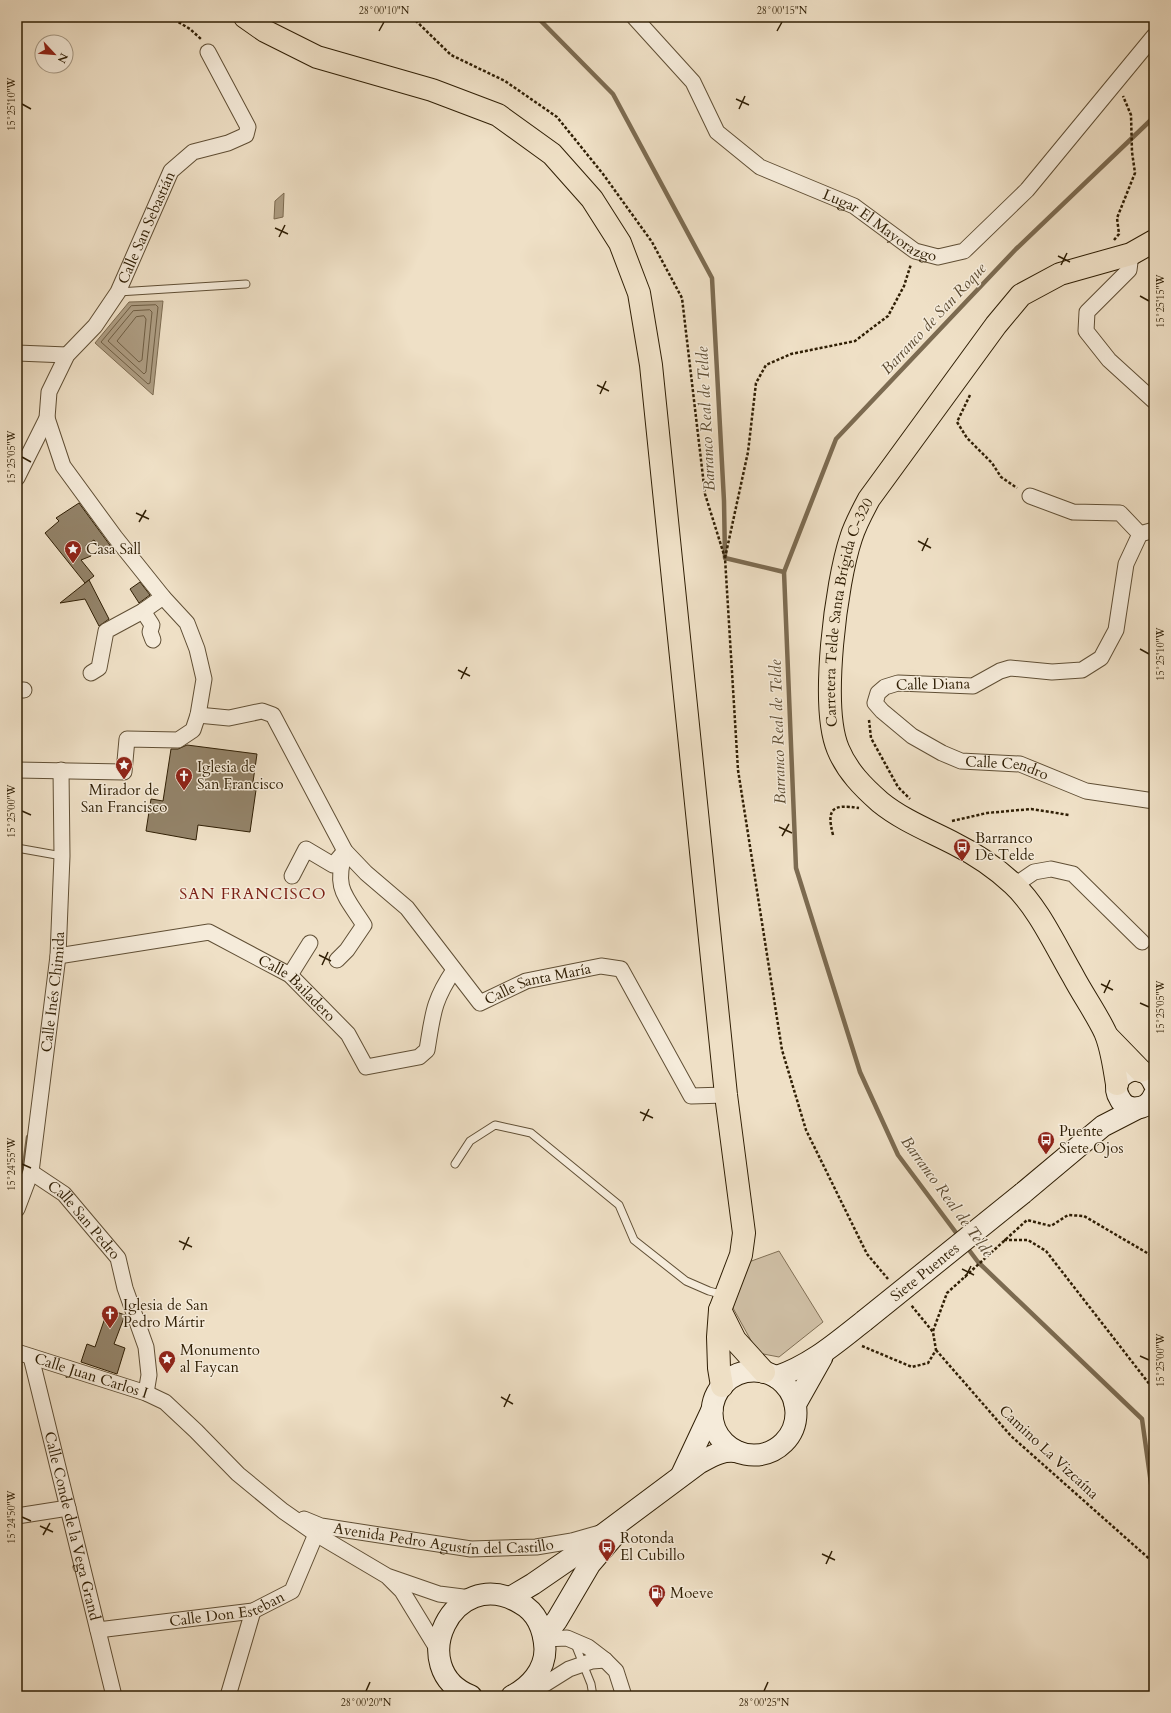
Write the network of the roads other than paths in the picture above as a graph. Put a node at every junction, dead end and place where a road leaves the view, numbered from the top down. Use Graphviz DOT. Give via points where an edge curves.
graph roads {
  1 [pos="244,17"];
  2 [pos="265,17"];
  3 [pos="634,17"];
  4 [pos="1154,36"];
  5 [pos="282,40"];
  6 [pos="208,52"];
  7 [pos="1154,241"];
  8 [pos="1131,254"];
  9 [pos="246,284"];
  10 [pos="118,292"];
  11 [pos="17,354"];
  12 [pos="67,355"];
  13 [pos="1154,401"];
  14 [pos="47,418"];
  15 [pos="17,478"];
  16 [pos="1030,496"];
  17 [pos="1147,532"];
  18 [pos="163,597"];
  19 [pos="143,611"];
  20 [pos="153,640"];
  21 [pos="91,674"];
  22 [pos="875,703"];
  23 [pos="198,715"];
  24 [pos="17,770"];
  25 [pos="61,770"];
  26 [pos="1154,801"];
  27 [pos="17,848"];
  28 [pos="345,851"];
  29 [pos="62,856"];
  30 [pos="292,876"];
  31 [pos="1015,885"];
  32 [pos="1142,942"];
  33 [pos="310,944"];
  34 [pos="58,956"];
  35 [pos="337,960"];
  36 [pos="454,970"];
  37 [pos="290,975"];
  38 [pos="1105,1033"];
  39 [pos="1117,1087"];
  40 [pos="1149,1090"];
  41 [pos="726,1095"];
  42 [pos="1103,1126"];
  43 [pos="455,1164"];
  44 [pos="31,1172"];
  45 [pos="17,1209"];
  46 [pos="723,1303"];
  47 [pos="824,1353"];
  48 [pos="24,1354"];
  49 [pos="770,1375"];
  50 [pos="722,1386"];
  51 [pos="146,1393"];
  52 [pos="165,1402"];
  53 [pos="795,1405"];
  54 [pos="712,1410"];
  55 [pos="738,1452"];
  56 [pos="682,1474"];
  57 [pos="68,1508"];
  58 [pos="283,1511"];
  59 [pos="17,1516"];
  60 [pos="629,1516"];
  61 [pos="606,1532"];
  62 [pos="316,1534"];
  63 [pos="387,1576"];
  64 [pos="511,1597"];
  65 [pos="471,1598"];
  66 [pos="253,1611"];
  67 [pos="98,1630"];
  68 [pos="544,1638"];
  69 [pos="574,1641"];
  70 [pos="438,1650"];
  71 [pos="605,1660"];
  72 [pos="584,1664"];
  73 [pos="454,1690"];
  74 [pos="521,1692"];
  75 [pos="114,1696"];
  76 [pos="228,1696"];
  77 [pos="471,1696"];
  78 [pos="593,1696"];
  79 [pos="624,1696"];
  1 -- 5 [label="main road"];
  2 -- 5 [label="main road"];
  3 -- 4 [label="street, Lugar El Mayorazgo" via="693,82 717,132 760,167 854,206 915,252 938,257 964,251 1027,190"];
  5 -- 41 [label="main road" via="317,57 432,90 498,115 552,154 592,199 620,243 639,293 651,365"];
  6 -- 10 [label="street, Calle San Sebastián" via="248,127 246,135 228,143 193,152 171,170"];
  7 -- 8 [label="main road, Carretera Telde Santa Brígida C-320"];
  8 -- 13 [label="street" via="1129,270 1087,312 1086,331 1109,360"];
  8 -- 31 [label="main road, Carretera Telde Santa Brígida C-320" via="1060,274 1021,295 996,325 869,499 851,537 844,565 831,664 830,700 838,750 856,780 882,803 904,818 957,845"];
  9 -- 10 [label="lane, Calle San Sebastián"];
  10 -- 12 [label="street, Calle San Sebastián" via="95,326"];
  11 -- 12 [label="street"];
  12 -- 14 [label="street, Calle San Sebastián" via="50,392"];
  14 -- 15 [label="street"];
  14 -- 18 [label="street" via="63,466"];
  16 -- 17 [label="street" via="1073,512 1120,513"];
  17 -- 22 [label="street, Calle Diana" via="1126,564 1116,630 1101,658 1082,670 1052,672 1010,668 973,686 898,683 878,692"];
  18 -- 19 [label="street"];
  18 -- 23 [label="street" via="187,623 197,649 204,679"];
  19 -- 20 [label="street" via="152,625 150,632"];
  19 -- 21 [label="street" via="106,631 99,668"];
  22 -- 26 [label="street, Calle Cendro" via="912,736 961,761 1020,764 1086,791"];
  23 -- 25 [label="street" via="193,730 178,740 127,739 124,772"];
  23 -- 28 [label="street, Calle Santa María" via="229,718 262,711 272,714"];
  24 -- 25 [label="street"];
  25 -- 29 [label="street, Calle Inés Chimida"];
  27 -- 29 [label="lane"];
  28 -- 30 [label="street" via="333,865 306,849"];
  28 -- 35 [label="street" via="340,870 340,888 364,925"];
  28 -- 36 [label="street, Calle Santa María" via="407,908"];
  29 -- 34 [label="street, Calle Inés Chimida"];
  31 -- 32 [label="street" via="1034,872 1051,869 1072,874"];
  31 -- 38 [label="main road, Carretera Telde Santa Brígida C-320" via="1045,926"];
  33 -- 37 [label="street"];
  34 -- 37 [label="street, Calle Bailadero" via="209,932"];
  34 -- 44 [label="street, Calle Inés Chimida"];
  36 -- 37 [label="street, Calle Bailadero" via="434,1004 427,1050 419,1057 366,1067 348,1034"];
  36 -- 41 [label="street, Calle Santa María" via="480,1003 526,981 600,966 620,969 691,1096"];
  38 -- 39 [label="main road, Carretera Telde Santa Brígida C-320"];
  38 -- 40 [label="main road, Carretera Telde Santa Brígida C-320"];
  39 -- 40 [label="main road" via="1124,1074 1130,1071"];
  39 -- 40 [label="main road" via="1121,1102 1126,1106"];
  39 -- 42 [label="main road" via="1112,1108"];
  40 -- 42 [label="main road"];
  41 -- 46 [label="main road" via="744,1233 741,1255"];
  42 -- 47 [label="main road, Siete Puentes, bridge"];
  43 -- 46 [label="lane" via="470,1141 495,1125 531,1133 619,1205 634,1240 686,1281 709,1291"];
  44 -- 45 [label="street, Calle Inés Chimida"];
  44 -- 51 [label="street, Calle San Pedro" via="64,1194 118,1258 125,1288 146,1347 149,1375"];
  46 -- 49 [label="main road" via="735,1340"];
  46 -- 50 [label="main road" via="718,1337"];
  47 -- 49 [label="main road, Siete Puentes" via="806,1365"];
  47 -- 53 [label="main road"];
  48 -- 51 [label="street, Calle Juan Carlos I"];
  48 -- 57 [label="street, Calle Conde de la Vega Grand"];
  49 -- 50 [label="main road" via="752,1371 741,1373"];
  49 -- 53 [label="main road" via="785,1385 792,1394"];
  50 -- 54 [label="main road"];
  51 -- 52 [label="street, Calle Juan Carlos I"];
  52 -- 58 [label="street, Avenida Pedro Agustín del Castillo" via="238,1474"];
  53 -- 55 [label="main road" via="792,1430 785,1441 763,1454 750,1455"];
  54 -- 55 [label="main road" via="713,1423 718,1435"];
  54 -- 56 [label="main road"];
  55 -- 56 [label="main road" via="728,1450 715,1454"];
  56 -- 60 [label="main road"];
  57 -- 59 [label="street"];
  57 -- 67 [label="street, Calle Conde de la Vega Grand"];
  58 -- 61 [label="street, Avenida Pedro Agustín del Castillo" via="321,1526 471,1549 536,1547"];
  58 -- 62 [label="street, Avenida Pedro Agustín del Castillo"];
  60 -- 61 [label="main road"];
  60 -- 68 [label="main road" via="590,1564"];
  61 -- 64 [label="main road"];
  62 -- 63 [label="street, Avenida Pedro Agustín del Castillo"];
  62 -- 66 [label="street, Calle Don Esteban" via="292,1591"];
  63 -- 65 [label="street, Avenida Pedro Agustín del Castillo" via="439,1594"];
  63 -- 70 [label="street, Avenida Pedro Agustín del Castillo" via="402,1591"];
  64 -- 65 [label="main road" via="491,1594"];
  64 -- 68 [label="main road" via="526,1606 538,1620"];
  65 -- 70 [label="main road" via="457,1606 446,1619 440,1634"];
  66 -- 67 [label="street, Calle Don Esteban"];
  66 -- 76 [label="street"];
  67 -- 75 [label="street, Calle Conde de la Vega Grand"];
  68 -- 69 [label="street" via="567,1638"];
  68 -- 74 [label="main road" via="545,1653 542,1666 535,1678"];
  69 -- 71 [label="street" via="588,1647"];
  69 -- 72 [label="lane"];
  70 -- 73 [label="main road" via="440,1663"];
  71 -- 72 [label="street"];
  71 -- 79 [label="street" via="616,1671"];
  72 -- 74 [label="street" via="569,1669 545,1684"];
  72 -- 78 [label="lane"];
  73 -- 77 [label="main road"];
}
